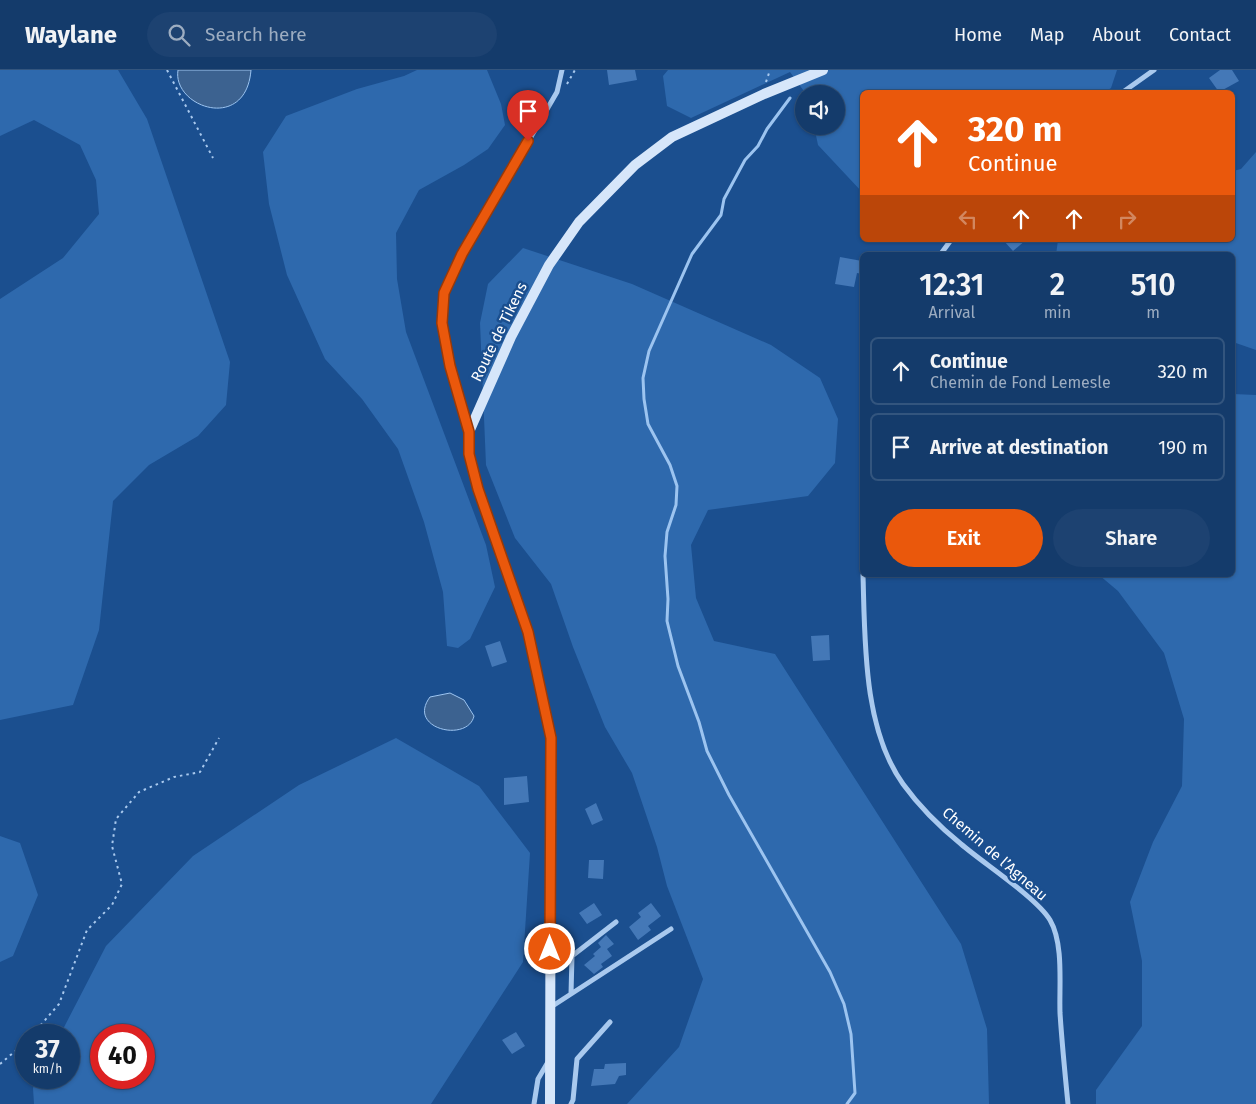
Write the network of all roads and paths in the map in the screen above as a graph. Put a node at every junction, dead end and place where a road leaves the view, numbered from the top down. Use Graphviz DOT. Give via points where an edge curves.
graph roads {
  1 [pos="167,70"];
  2 [pos="562,70"];
  3 [pos="823,70"];
  4 [pos="1154,70"];
  5 [pos="1126,90"];
  6 [pos="213,158"];
  7 [pos="469,432"];
  8 [pos="863,577"];
  9 [pos="218,738"];
  10 [pos="616,922"];
  11 [pos="671,929"];
  12 [pos="571,994"];
  13 [pos="550,1007"];
  14 [pos="610,1022"];
  15 [pos="42,1024"];
  16 [pos="15,1051"];
  17 [pos="550,1057"];
  18 [pos="0,1064"];
  19 [pos="534,1104"];
  20 [pos="550,1104"];
  21 [pos="571,1104"];
  22 [pos="1068,1104"];
  1 -- 6 [label="path"];
  2 -- 7 [label="street" via="557,92 462,254 444,293 442,323 450,366"];
  3 -- 7 [label="street, Route de Tikens" via="672,137 635,165 579,222 549,266 511,337"];
  4 -- 5 [label="street"];
  7 -- 13 [label="street, Route de Tikens" via="469,454 478,489 528,632 551,738"];
  8 -- 22 [label="street, Chemin de l’Agneau" via="865,653 873,705 885,748 903,784 932,818 1037,905 1050,920 1058,940 1060,1014"];
  9 -- 15 [label="path" via="200,772 139,792 116,819 112,846 122,884 112,905 87,930 59,1004"];
  10 -- 12 [label="street" via="572,956"];
  11 -- 12 [label="street"];
  12 -- 13 [label="street"];
  13 -- 17 [label="street, Route de Tikens"];
  14 -- 21 [label="street" via="577,1059"];
  16 -- 18 [label="path"];
  17 -- 19 [label="street" via="538,1079"];
  17 -- 20 [label="street, Route de Tikens"];
}
